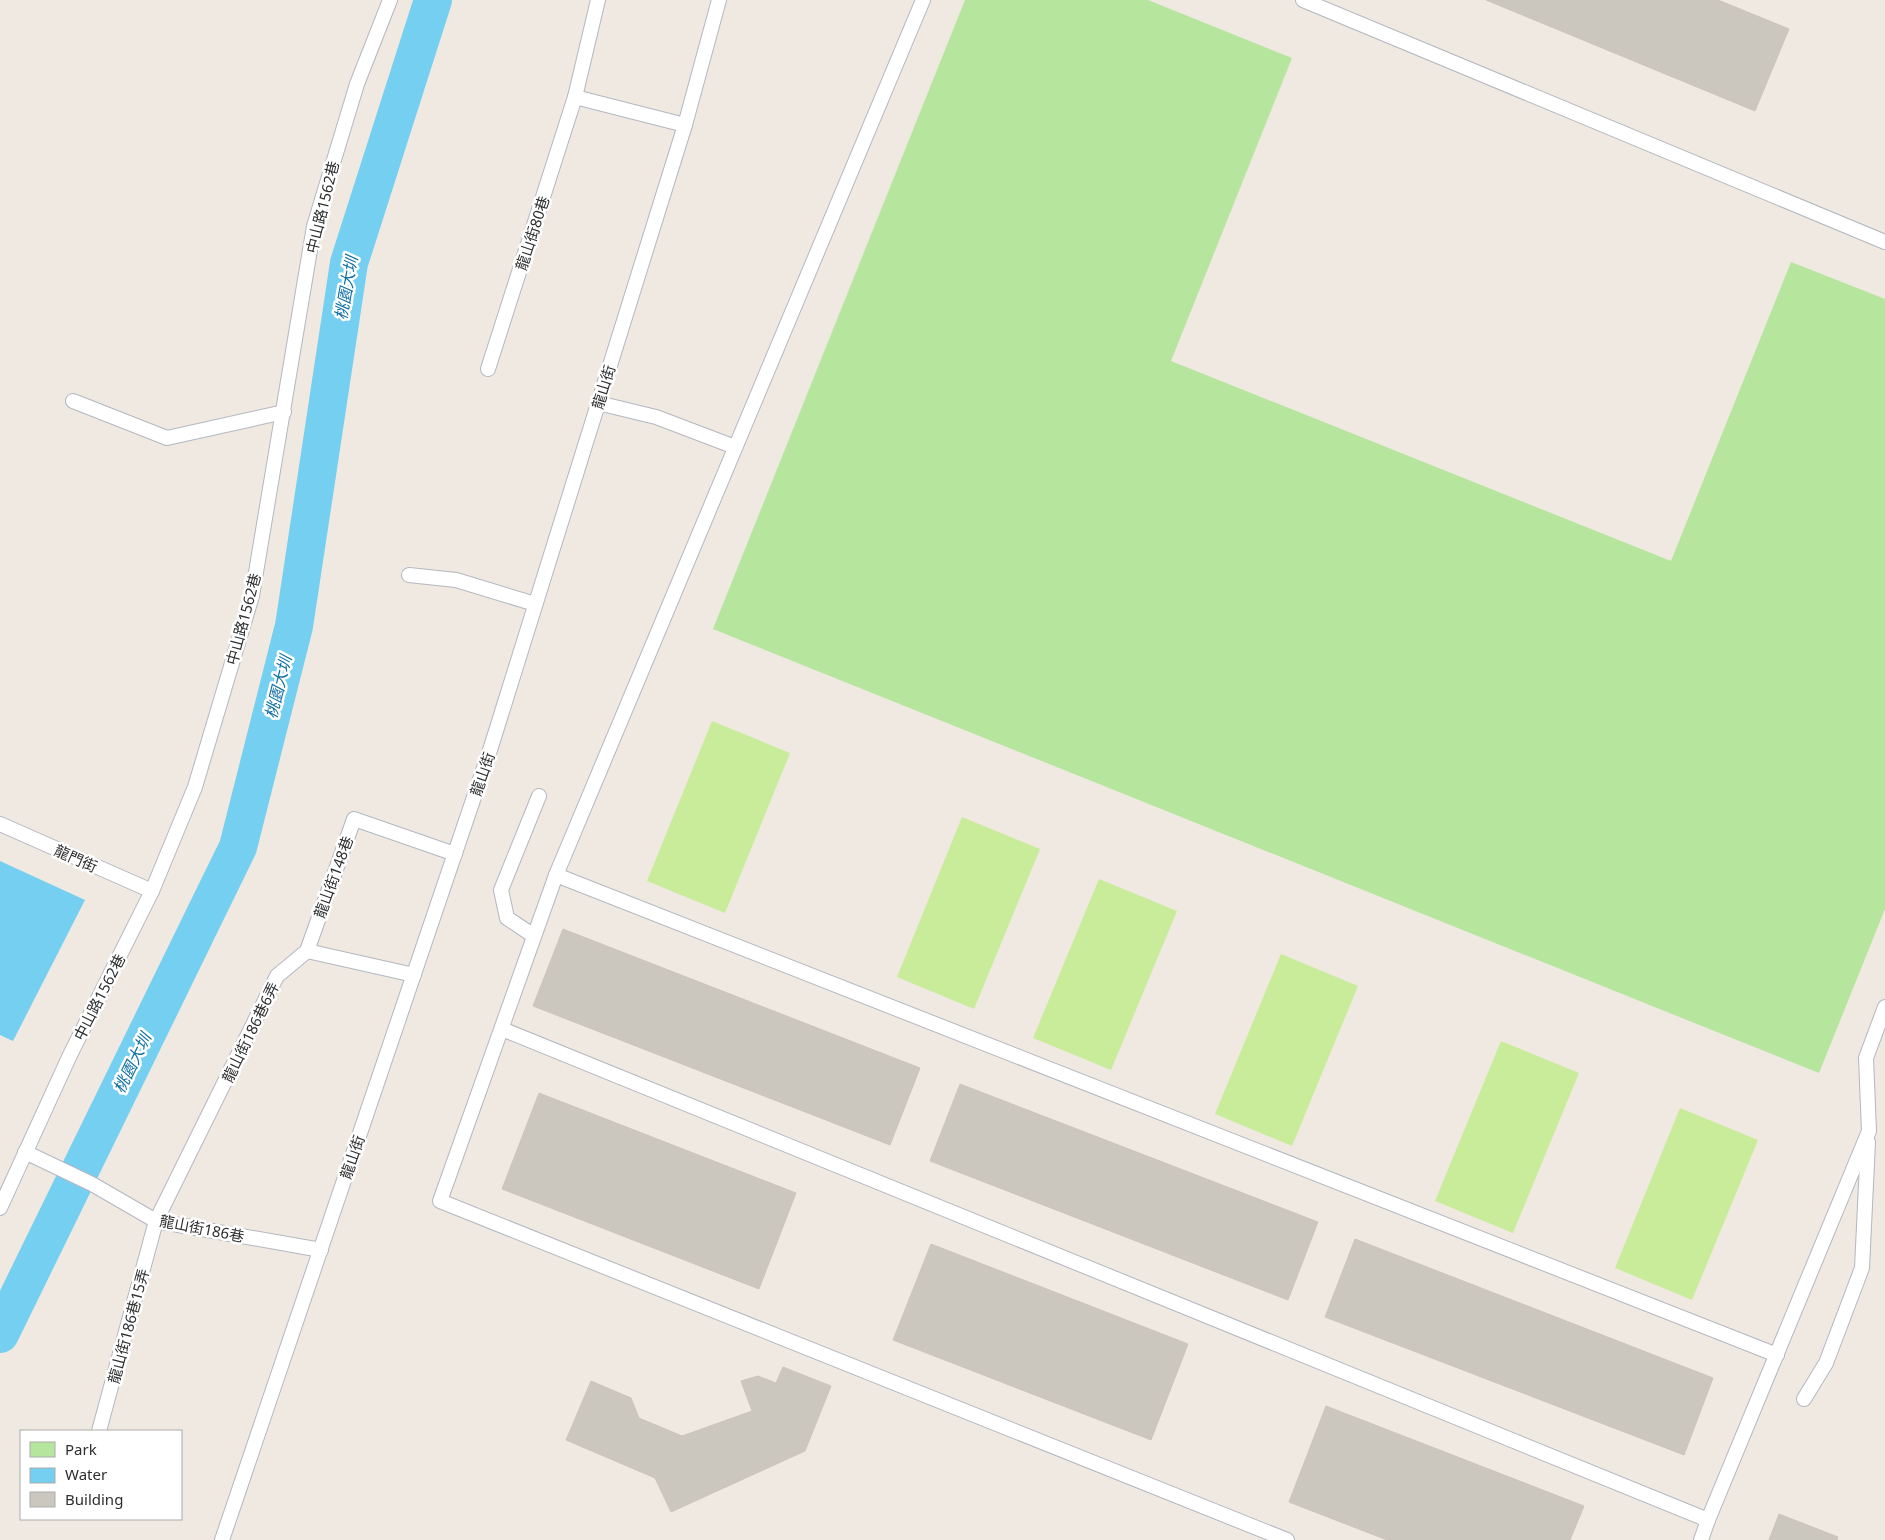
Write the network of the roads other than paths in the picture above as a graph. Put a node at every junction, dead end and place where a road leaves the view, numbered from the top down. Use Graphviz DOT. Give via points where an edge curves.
graph roads {
  1 [pos="390,0"];
  2 [pos="598,0"];
  3 [pos="719,0"];
  4 [pos="923,0"];
  5 [pos="1311,2"];
  6 [pos="575,96"];
  7 [pos="685,125"];
  8 [pos="1885,242"];
  9 [pos="488,369"];
  10 [pos="72,401"];
  11 [pos="598,403"];
  12 [pos="284,412"];
  13 [pos="735,446"];
  14 [pos="409,575"];
  15 [pos="535,604"];
  16 [pos="539,796"];
  17 [pos="0,824"];
  18 [pos="455,854"];
  19 [pos="556,875"];
  20 [pos="152,891"];
  21 [pos="534,936"];
  22 [pos="307,951"];
  23 [pos="414,975"];
  24 [pos="1885,1007"];
  25 [pos="502,1029"];
  26 [pos="1869,1131"];
  27 [pos="25,1152"];
  28 [pos="0,1208"];
  29 [pos="156,1221"];
  30 [pos="320,1250"];
  31 [pos="1776,1354"];
  32 [pos="1804,1399"];
  33 [pos="99,1430"];
  34 [pos="1708,1520"];
  35 [pos="222,1540"];
  36 [pos="1287,1540"];
  37 [pos="1701,1540"];
  1 -- 12 [label="lane, 中山路1562巷" via="357,84 314,226"];
  2 -- 6 [label="lane, 龍山街80巷"];
  3 -- 7 [label="lane, 龍山街"];
  4 -- 13 [label="lane"];
  5 -- 8 [label="lane"];
  6 -- 7 [label="lane"];
  6 -- 9 [label="lane, 龍山街80巷"];
  7 -- 11 [label="lane, 龍山街"];
  10 -- 12 [label="lane" via="167,438"];
  11 -- 13 [label="lane" via="656,417"];
  11 -- 15 [label="lane, 龍山街"];
  12 -- 20 [label="lane, 中山路1562巷" via="252,596 195,787"];
  13 -- 19 [label="lane"];
  14 -- 15 [label="lane" via="456,580"];
  15 -- 18 [label="lane, 龍山街"];
  16 -- 21 [label="lane" via="502,890 507,918"];
  17 -- 20 [label="lane, 龍門街"];
  18 -- 22 [label="lane, 龍山街148巷" via="354,819"];
  18 -- 23 [label="lane, 龍山街"];
  19 -- 21 [label="lane"];
  19 -- 31 [label="lane"];
  20 -- 27 [label="lane, 中山路1562巷"];
  21 -- 25 [label="lane"];
  22 -- 23 [label="lane"];
  22 -- 29 [label="lane, 龍山街186巷6弄" via="278,976"];
  23 -- 30 [label="lane, 龍山街"];
  24 -- 26 [label="lane" via="1866,1058"];
  25 -- 34 [label="lane"];
  25 -- 36 [label="lane" via="440,1202"];
  26 -- 31 [label="lane"];
  26 -- 32 [label="lane" via="1862,1268 1826,1363"];
  27 -- 28 [label="lane, 中山路1562巷"];
  27 -- 29 [label="lane, 龍山街186巷" via="92,1184"];
  29 -- 30 [label="lane, 龍山街186巷"];
  29 -- 33 [label="lane, 龍山街186巷15弄"];
  30 -- 35 [label="lane, 龍山街"];
  31 -- 34 [label="lane"];
  34 -- 37 [label="lane"];
}
